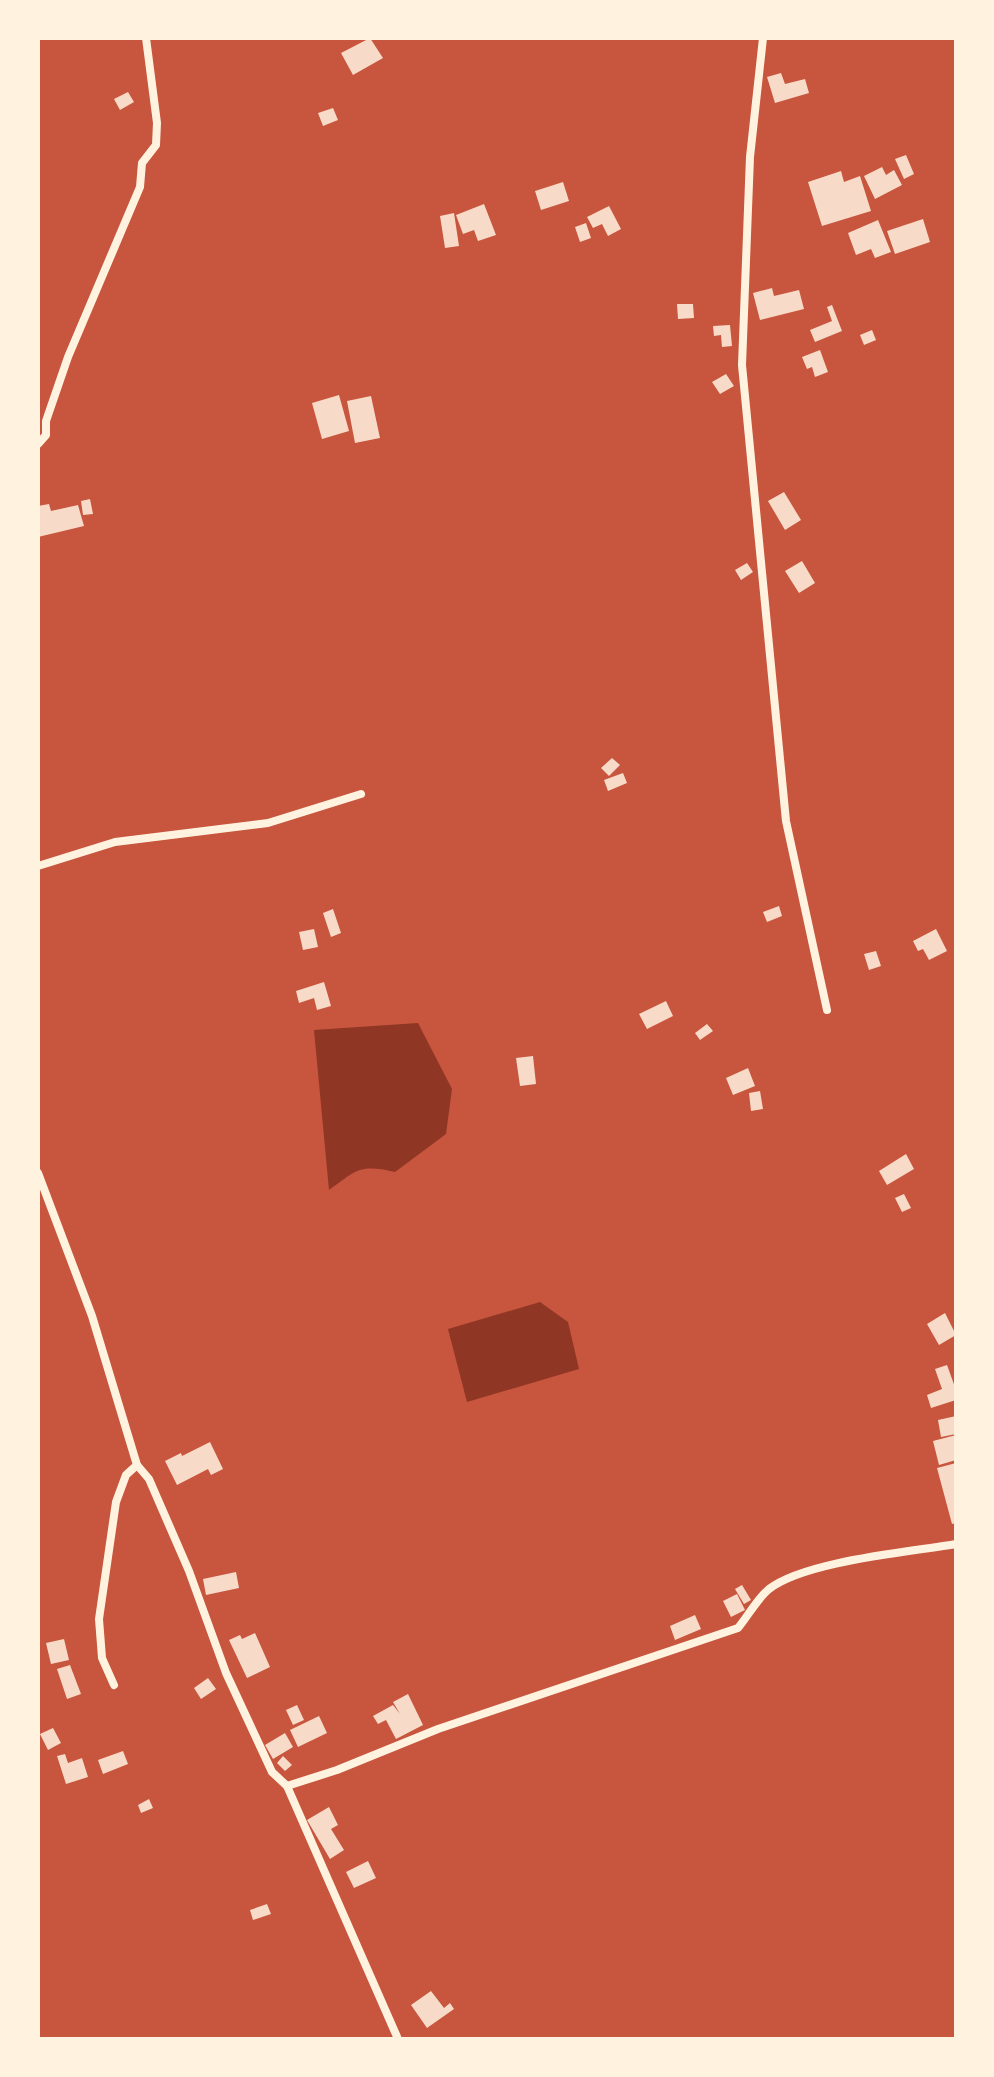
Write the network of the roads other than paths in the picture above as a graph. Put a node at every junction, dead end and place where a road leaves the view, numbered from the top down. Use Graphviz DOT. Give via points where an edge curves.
graph roads {
  1 [pos="146,38"];
  2 [pos="763,38"];
  3 [pos="38,444"];
  4 [pos="361,794"];
  5 [pos="38,866"];
  6 [pos="827,1010"];
  7 [pos="38,1173"];
  8 [pos="137,1465"];
  9 [pos="956,1544"];
  10 [pos="114,1685"];
  11 [pos="287,1786"];
  12 [pos="398,2039"];
  1 -- 3 [label="street" via="156,145 142,163 140,187 68,357 46,435"];
  2 -- 6 [label="street" via="750,157 742,365 786,821"];
  4 -- 5 [label="street" via="268,823 115,842"];
  7 -- 8 [label="street" via="92,1316"];
  8 -- 10 [label="street" via="126,1475 116,1502 99,1619 102,1658"];
  8 -- 11 [label="street" via="149,1479 226,1673 272,1772"];
  9 -- 11 [label="street" via="790,1576 767,1590 738,1628"];
  11 -- 12 [label="street"];
}
